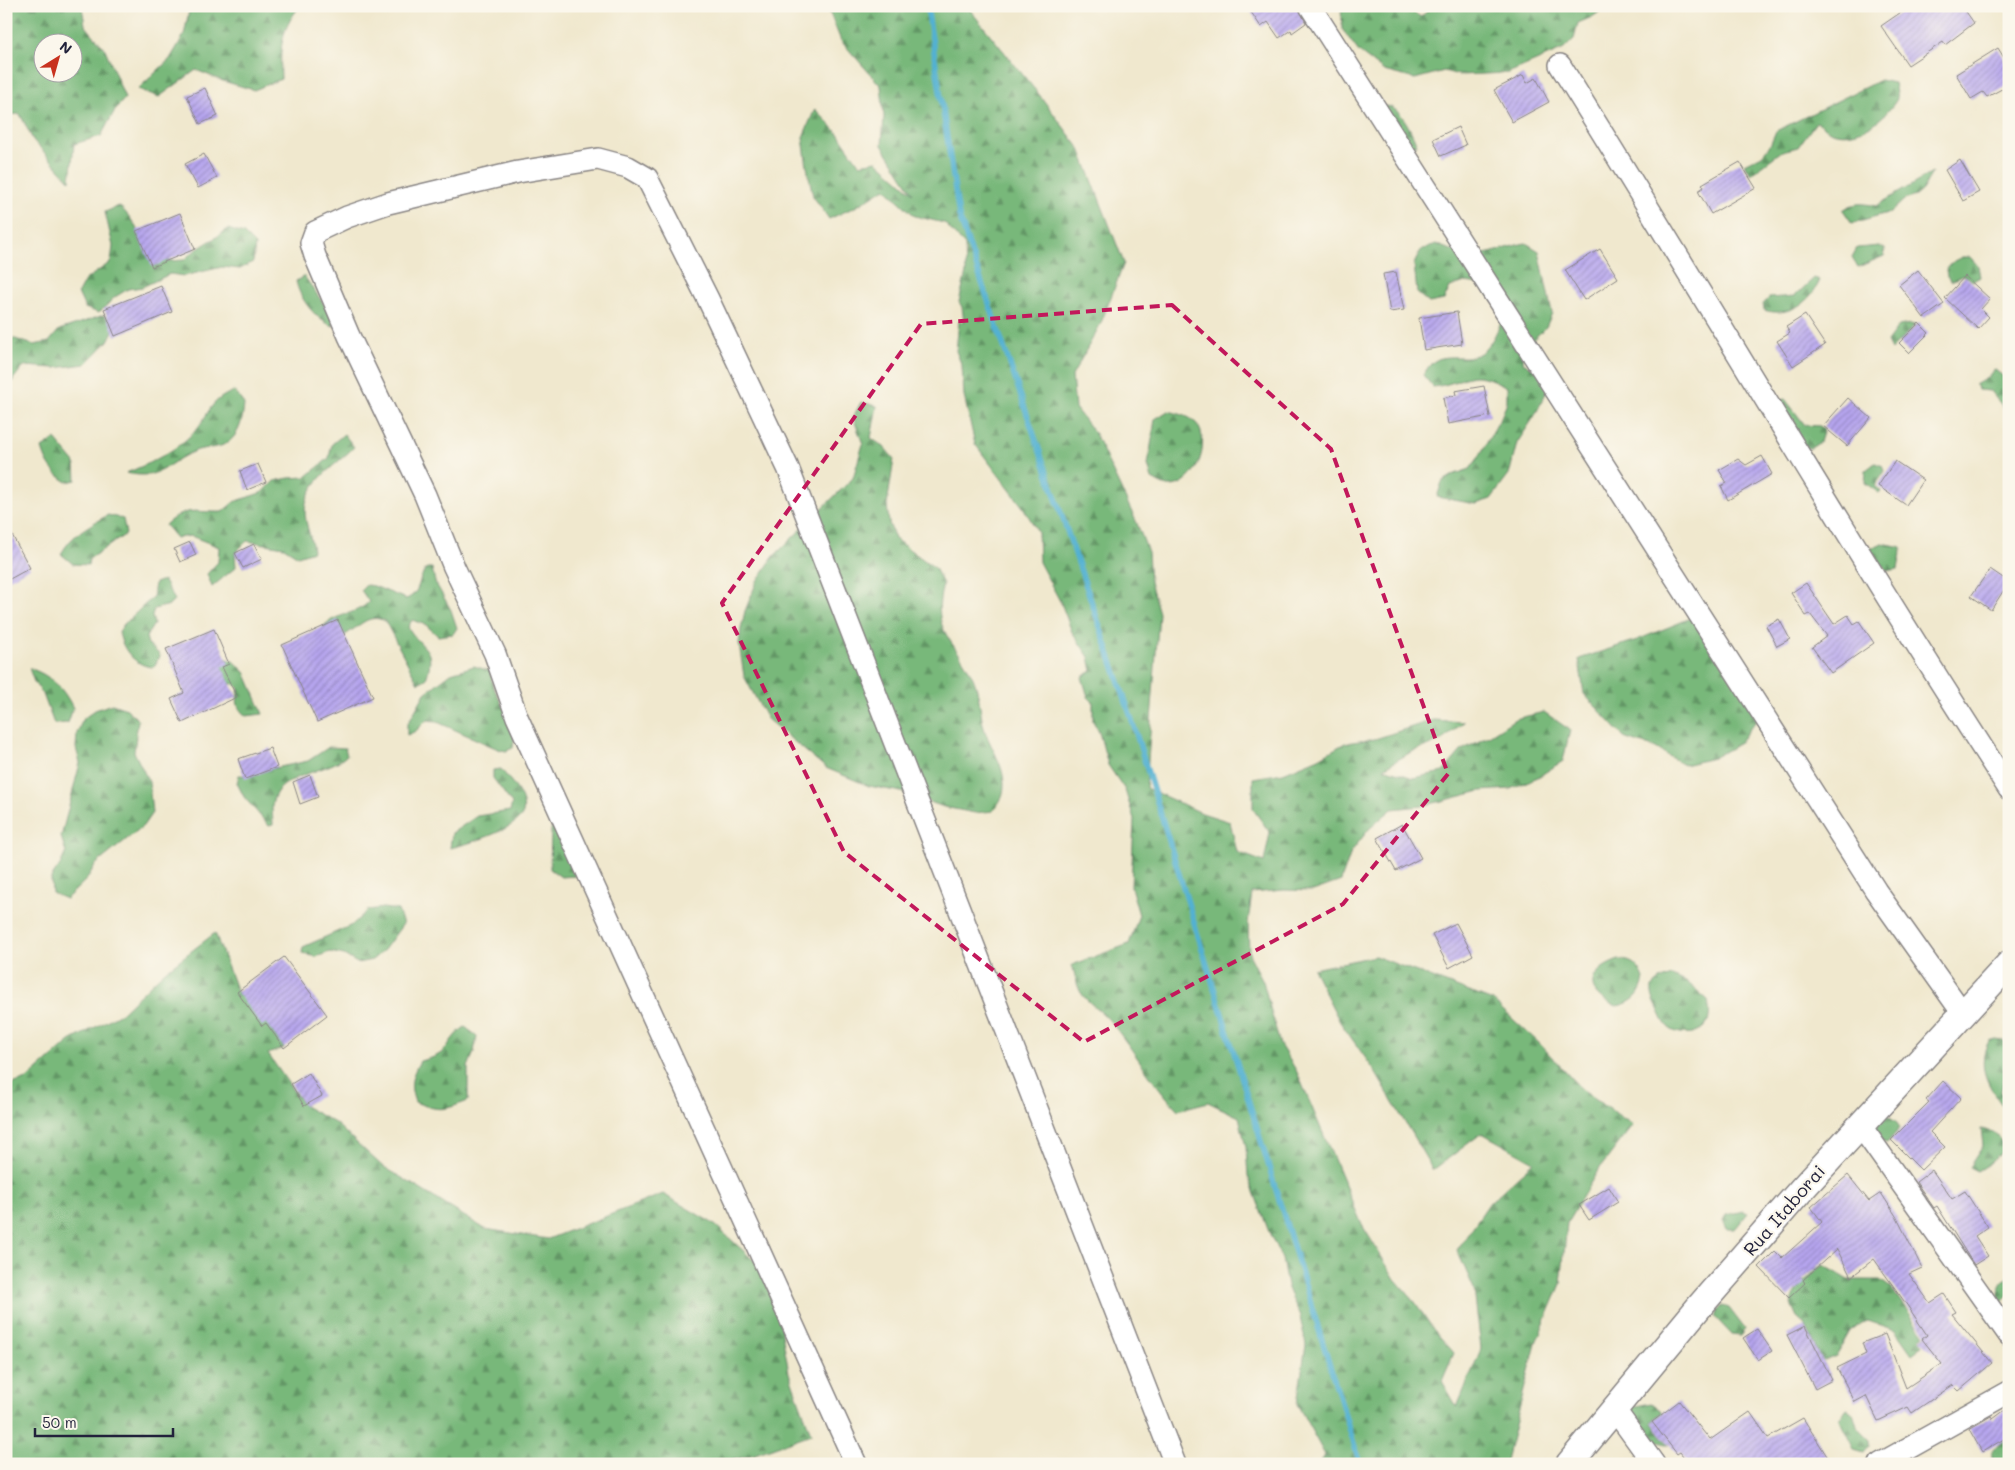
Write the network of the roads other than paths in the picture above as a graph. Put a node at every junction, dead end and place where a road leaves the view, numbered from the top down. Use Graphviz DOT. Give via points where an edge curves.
graph roads {
  1 [pos="1310,6"];
  2 [pos="1560,65"];
  3 [pos="2009,790"];
  4 [pos="2009,964"];
  5 [pos="1964,1015"];
  6 [pos="1860,1125"];
  7 [pos="2009,1335"];
  8 [pos="2009,1392"];
  9 [pos="1615,1410"];
  10 [pos="856,1464"];
  11 [pos="1175,1464"];
  12 [pos="1569,1464"];
  13 [pos="1654,1464"];
  14 [pos="1880,1464"];
  1 -- 5 [label="street" via="1876,891"];
  2 -- 3 [label="street"];
  4 -- 5 [label="street, Rua Itaborai"];
  5 -- 6 [label="street, Rua Itaborai"];
  6 -- 7 [label="street"];
  6 -- 9 [label="street, Rua Itaborai" via="1699,1307"];
  8 -- 14 [label="street"];
  9 -- 12 [label="street, Rua Itaborai"];
  9 -- 13 [label="street"];
  10 -- 11 [label="street" via="516,717 495,654 315,256 311,243 315,232 347,216 509,175 598,159 628,167 647,178 788,468"];
}
